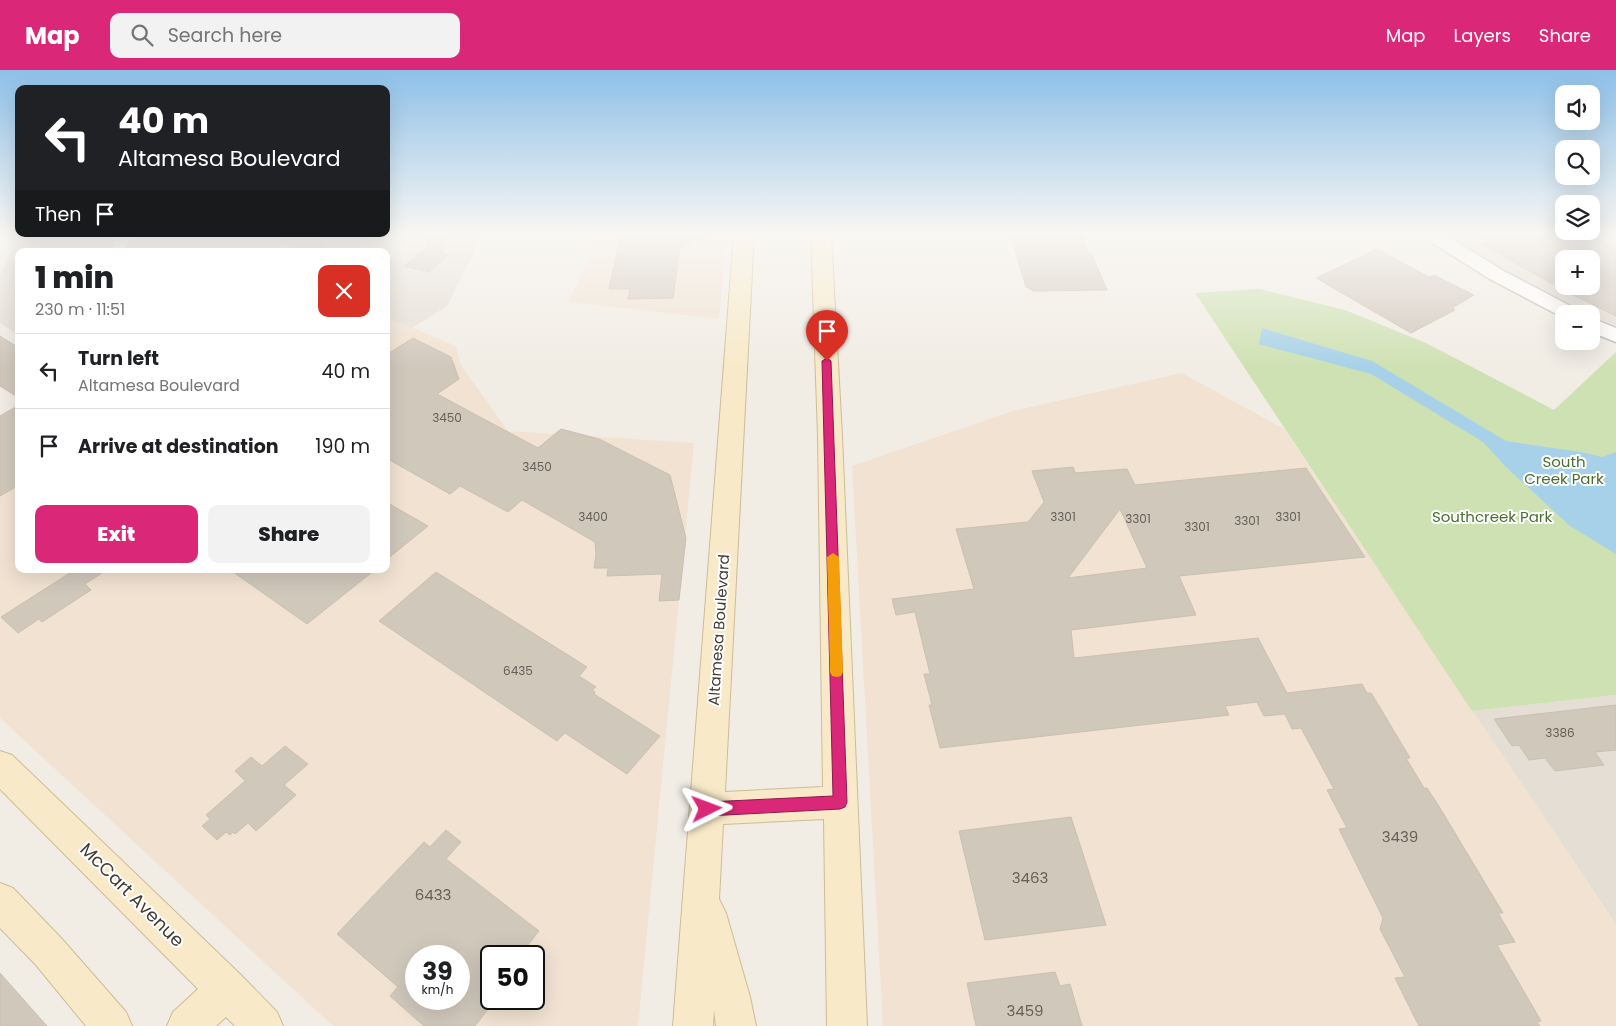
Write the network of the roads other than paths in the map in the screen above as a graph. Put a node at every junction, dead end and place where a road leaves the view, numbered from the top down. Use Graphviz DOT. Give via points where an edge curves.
graph roads {
  1 [pos="741,279"];
  2 [pos="823,279"];
  3 [pos="1503,279"];
  4 [pos="1555,306"];
  5 [pos="1600,328"];
  6 [pos="1616,336"];
  7 [pos="0,766"];
  8 [pos="840,802"];
  9 [pos="707,809"];
  10 [pos="702,890"];
  11 [pos="0,901"];
  12 [pos="227,989"];
  13 [pos="112,1026"];
  14 [pos="187,1026"];
  15 [pos="264,1026"];
  16 [pos="694,1026"];
  17 [pos="736,1026"];
  18 [pos="847,1026"];
  1 -- 9 [label="main road, Altamesa Boulevard"];
  2 -- 8 [label="main road"];
  3 -- 4 [label="street"];
  5 -- 6 [label="street"];
  7 -- 12 [label="main road, McCart Avenue"];
  8 -- 9 [label="main road"];
  8 -- 18 [label="main road"];
  9 -- 10 [label="main road, Altamesa Boulevard"];
  10 -- 16 [label="main road, Altamesa Boulevard"];
  10 -- 17 [label="main road"];
  11 -- 13 [label="main road"];
  12 -- 14 [label="main road"];
  12 -- 15 [label="main road, McCart Avenue"];
}
